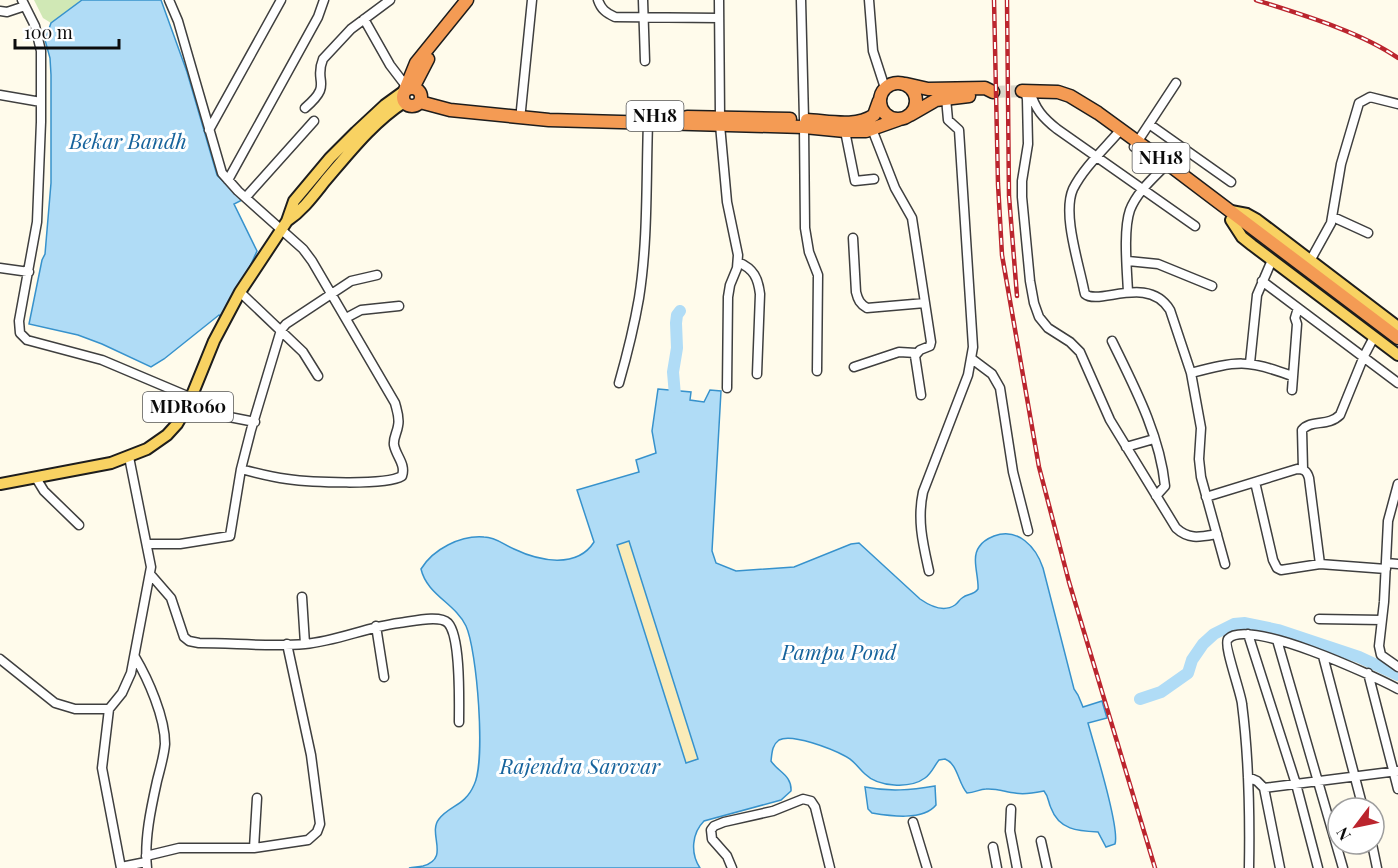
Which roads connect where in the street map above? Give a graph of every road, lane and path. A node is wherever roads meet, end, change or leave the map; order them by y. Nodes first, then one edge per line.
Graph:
1 (169, 0) edge
2 (281, 0) edge
3 (324, 0) edge
4 (390, 0) edge
5 (467, 0) edge
6 (477, 0) edge
7 (532, 0) edge
8 (598, 0) edge
9 (643, 0) edge
10 (719, 0) edge
11 (801, 0) edge
12 (869, 0) edge
13 (24, 3) edge
14 (0, 11) edge
15 (644, 18) junction
16 (719, 18) junction
17 (364, 19) junction
18 (645, 61) dead end
19 (902, 83) junction
20 (1176, 83) dead end
21 (885, 88) junction
22 (1026, 91) junction
23 (1058, 92) junction
24 (410, 94) junction
25 (0, 95) edge
26 (946, 98) junction
27 (879, 101) junction
28 (41, 102) junction
29 (1398, 104) edge
30 (305, 108) dead end
31 (521, 110) junction
32 (904, 118) junction
33 (314, 121) dead end
34 (720, 121) junction
35 (648, 123) junction
36 (804, 123) junction
37 (1149, 124) junction
38 (872, 129) junction
39 (209, 130) junction
40 (845, 131) junction
41 (1117, 134) junction
42 (1136, 144) junction
43 (1097, 158) junction
44 (1161, 169) junction
45 (874, 179) dead end
46 (228, 180) junction
47 (1230, 183) dead end
48 (1143, 189) junction
49 (246, 197) junction
50 (1227, 212) junction
51 (1333, 217) junction
52 (284, 225) junction
53 (1195, 226) dead end
54 (1368, 233) dead end
55 (1256, 235) junction
56 (853, 238) dead end
57 (1272, 260) junction
58 (1128, 261) junction
59 (1310, 261) junction
60 (738, 262) junction
61 (0, 268) edge
62 (29, 272) junction
63 (377, 275) dead end
64 (1262, 281) junction
65 (1212, 286) dead end
66 (240, 292) junction
67 (1128, 292) junction
68 (331, 293) junction
69 (924, 303) junction
70 (399, 306) dead end
71 (1298, 308) junction
72 (346, 318) junction
73 (1398, 326) edge
74 (281, 330) junction
75 (1374, 337) junction
76 (1398, 338) edge
77 (1113, 341) dead end
78 (1398, 346) edge
79 (916, 353) junction
80 (1398, 355) edge
81 (1364, 356) junction
82 (972, 359) junction
83 (1250, 363) junction
84 (854, 367) dead end
85 (817, 371) dead end
86 (1191, 373) junction
87 (757, 375) dead end
88 (318, 376) dead end
89 (1292, 376) junction
90 (619, 383) dead end
91 (1398, 383) edge
92 (727, 388) dead end
93 (1292, 390) dead end
94 (921, 395) dead end
95 (190, 402) junction
96 (255, 422) junction
97 (1154, 439) junction
98 (1126, 447) junction
99 (129, 457) junction
100 (1303, 469) junction
101 (241, 470) junction
102 (36, 478) junction
103 (1255, 482) junction
104 (0, 484) edge
105 (1398, 484) edge
106 (1156, 496) junction
107 (1206, 497) junction
108 (79, 525) dead end
109 (1028, 531) dead end
110 (1216, 534) junction
111 (148, 544) junction
112 (1225, 564) dead end
113 (1320, 564) junction
114 (1398, 564) edge
115 (1386, 566) junction
116 (930, 572) dead end
117 (151, 575) junction
118 (302, 597) dead end
119 (1319, 619) dead end
120 (1382, 620) junction
121 (376, 626) junction
122 (1248, 634) junction
123 (1277, 640) junction
124 (287, 644) junction
125 (305, 644) junction
126 (1323, 656) junction
127 (135, 657) junction
128 (0, 659) edge
129 (1398, 667) edge
130 (1368, 673) junction
131 (384, 677) dead end
132 (1398, 689) edge
133 (108, 709) junction
134 (459, 722) dead end
135 (1396, 771) edge
136 (1248, 777) junction
137 (1356, 777) junction
138 (1318, 782) junction
139 (1296, 784) junction
140 (1264, 788) junction
141 (1398, 789) edge
142 (1360, 796) edge
143 (256, 798) dead end
144 (1011, 809) dead end
145 (913, 822) dead end
146 (1041, 842) dead end
147 (993, 847) dead end
148 (254, 848) junction
149 (146, 862) edge
150 (121, 867) edge
151 (732, 868) edge
152 (830, 868) edge
153 (927, 868) edge
154 (997, 868) edge
155 (1017, 868) edge
156 (1047, 868) edge
157 (1250, 868) edge
158 (1280, 868) edge
159 (1318, 868) edge
160 (1343, 868) edge

1 - 39 street
2 - 39 street
3 - 46 street
4 - 17 street
5 - 24 highway
6 - 24 highway
7 - 31 street
8 - 15 street
9 - 15 street
10 - 16 street
11 - 36 street
12 - 21 street
13 - 14 street
13 - 28 street
15 - 16 street
15 - 18 street
16 - 34 street
17 - 24 street
17 - 30 street
19 - 21 highway, NH18
19 - 26 highway, NH18
19 - 32 highway
20 - 37 street
21 - 27 highway, NH18
22 - 23 highway, NH18
22 - 43 street
22 - 98 street
23 - 41 highway, NH18
23 - 42 highway, NH18
24 - 31 highway, NH18
24 - 35 highway, NH18
24 - 52 main road, MDR060
25 - 28 street
26 - 32 highway, NH18
26 - 82 street
27 - 32 highway
27 - 36 highway, NH18
28 - 62 street
29 - 51 street
31 - 34 highway, NH18
32 - 38 highway, NH18
33 - 49 street
34 - 35 highway, NH18
34 - 36 highway, NH18
34 - 60 street
35 - 90 street
36 - 40 highway, NH18
36 - 85 street
37 - 42 street
37 - 47 street
38 - 40 highway, NH18
38 - 69 street
39 - 46 street
40 - 45 street
41 - 42 highway, NH18
41 - 43 street
42 - 44 highway, NH18
42 - 50 highway, NH18
43 - 48 street
43 - 67 street
44 - 48 street
44 - 50 highway, NH18
46 - 49 street
48 - 53 street
48 - 58 street
49 - 52 street
50 - 55 highway, NH18
50 - 57 main road
50 - 59 main road
51 - 54 street
51 - 59 street
52 - 66 main road, MDR060
52 - 68 street
55 - 76 highway, NH18
55 - 78 highway, NH18
56 - 69 street
57 - 64 street
57 - 75 main road
58 - 65 street
58 - 67 street
59 - 73 main road
60 - 87 street
60 - 92 street
61 - 62 street
62 - 95 street
63 - 68 street
64 - 71 street
64 - 83 street
66 - 74 street
66 - 95 main road, MDR060
67 - 86 street
68 - 72 street
68 - 74 street
69 - 79 street
70 - 72 street
71 - 81 street
71 - 89 street
72 - 101 street
74 - 88 street
74 - 96 street
75 - 80 main road
75 - 81 street
77 - 97 street
79 - 84 street
79 - 94 street
81 - 91 street
81 - 100 street
82 - 109 street
82 - 116 street
83 - 86 street
83 - 89 street
86 - 107 street
89 - 93 street
95 - 96 street
95 - 99 main road, MDR060
96 - 101 street
97 - 98 street
97 - 106 street
98 - 106 street
99 - 102 main road, MDR060
99 - 111 street
100 - 103 street
100 - 113 street
101 - 111 street
102 - 104 main road, MDR060
102 - 108 street
103 - 107 street
103 - 113 street
105 - 115 street
106 - 110 street
107 - 110 street
110 - 112 street
111 - 117 street
113 - 115 street
114 - 115 street
115 - 120 street
117 - 124 street
117 - 127 street
118 - 125 street
119 - 120 street
120 - 129 street
121 - 125 street
121 - 131 street
121 - 134 street
122 - 123 street
122 - 136 street
122 - 139 street
123 - 126 street
123 - 138 street
124 - 125 street
124 - 148 street
126 - 130 street
126 - 137 street
127 - 133 street
127 - 149 street
128 - 133 street
130 - 132 street
130 - 135 street
133 - 150 street
135 - 137 street
135 - 141 street
136 - 140 street
136 - 157 street
137 - 138 street
137 - 142 street
138 - 139 street
138 - 160 street
139 - 140 street
139 - 159 street
140 - 158 street
143 - 148 street
144 - 155 street
145 - 153 street
146 - 156 street
147 - 154 street
148 - 149 street
149 - 150 street
151 - 152 street

